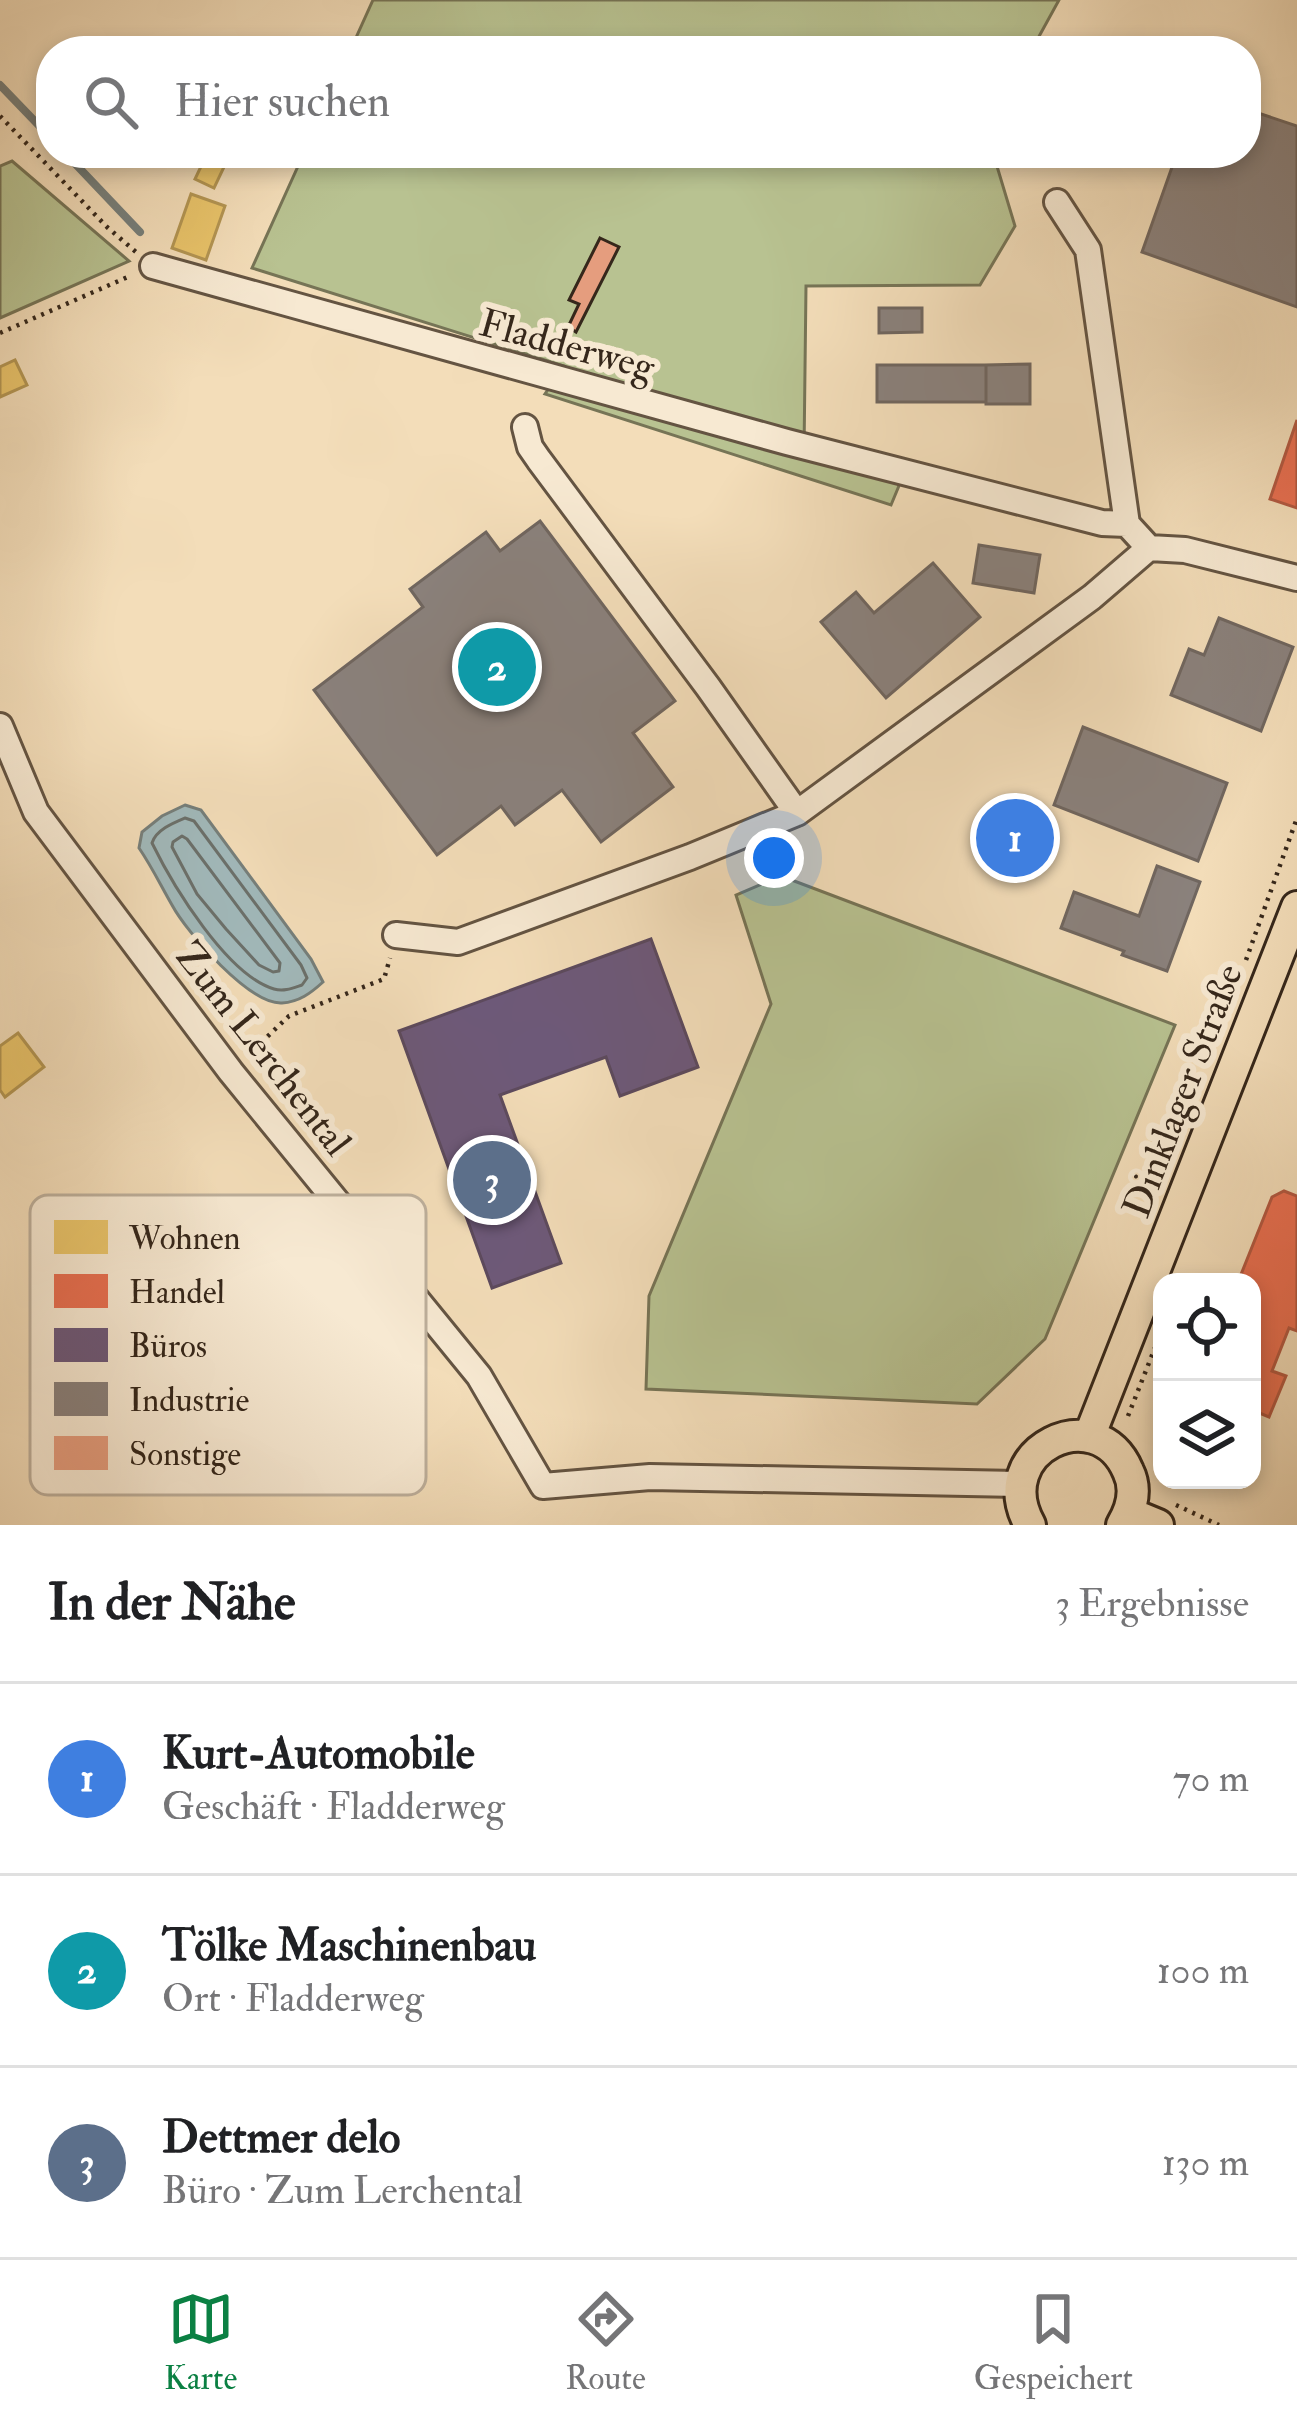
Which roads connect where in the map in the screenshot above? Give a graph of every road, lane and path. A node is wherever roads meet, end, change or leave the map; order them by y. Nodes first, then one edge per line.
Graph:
1 (0, 116) edge
2 (36, 153) edge
3 (50, 168) edge
4 (1057, 202) dead end
5 (153, 266) junction
6 (0, 333) edge
7 (525, 427) dead end
8 (1127, 524) junction
9 (1149, 548) junction
10 (1297, 578) edge
11 (0, 726) edge
12 (797, 813) junction
13 (1297, 818) edge
14 (1297, 907) edge
15 (397, 935) joint
16 (1246, 960) dead end
17 (231, 1072) junction
18 (331, 1195) edge
19 (426, 1311) edge
20 (1153, 1353) edge
21 (1128, 1416) dead end
22 (1089, 1437) junction
23 (1020, 1484) junction
24 (1145, 1516) edge
25 (1030, 1525) edge
26 (1219, 1525) edge

1 - 2 path
3 - 5 path
4 - 8 street
5 - 6 path
5 - 8 street, Fladderweg
7 - 12 street
8 - 9 street
9 - 10 street
9 - 12 street
11 - 17 street, Zum Lerchental
12 - 15 street
13 - 16 path
14 - 22 main road, Dinklager Straße
15 - 17 path
17 - 18 street, Zum Lerchental
19 - 23 street, Zum Lerchental
20 - 21 path
22 - 23 main road
22 - 24 main road
23 - 25 main road
24 - 26 path

